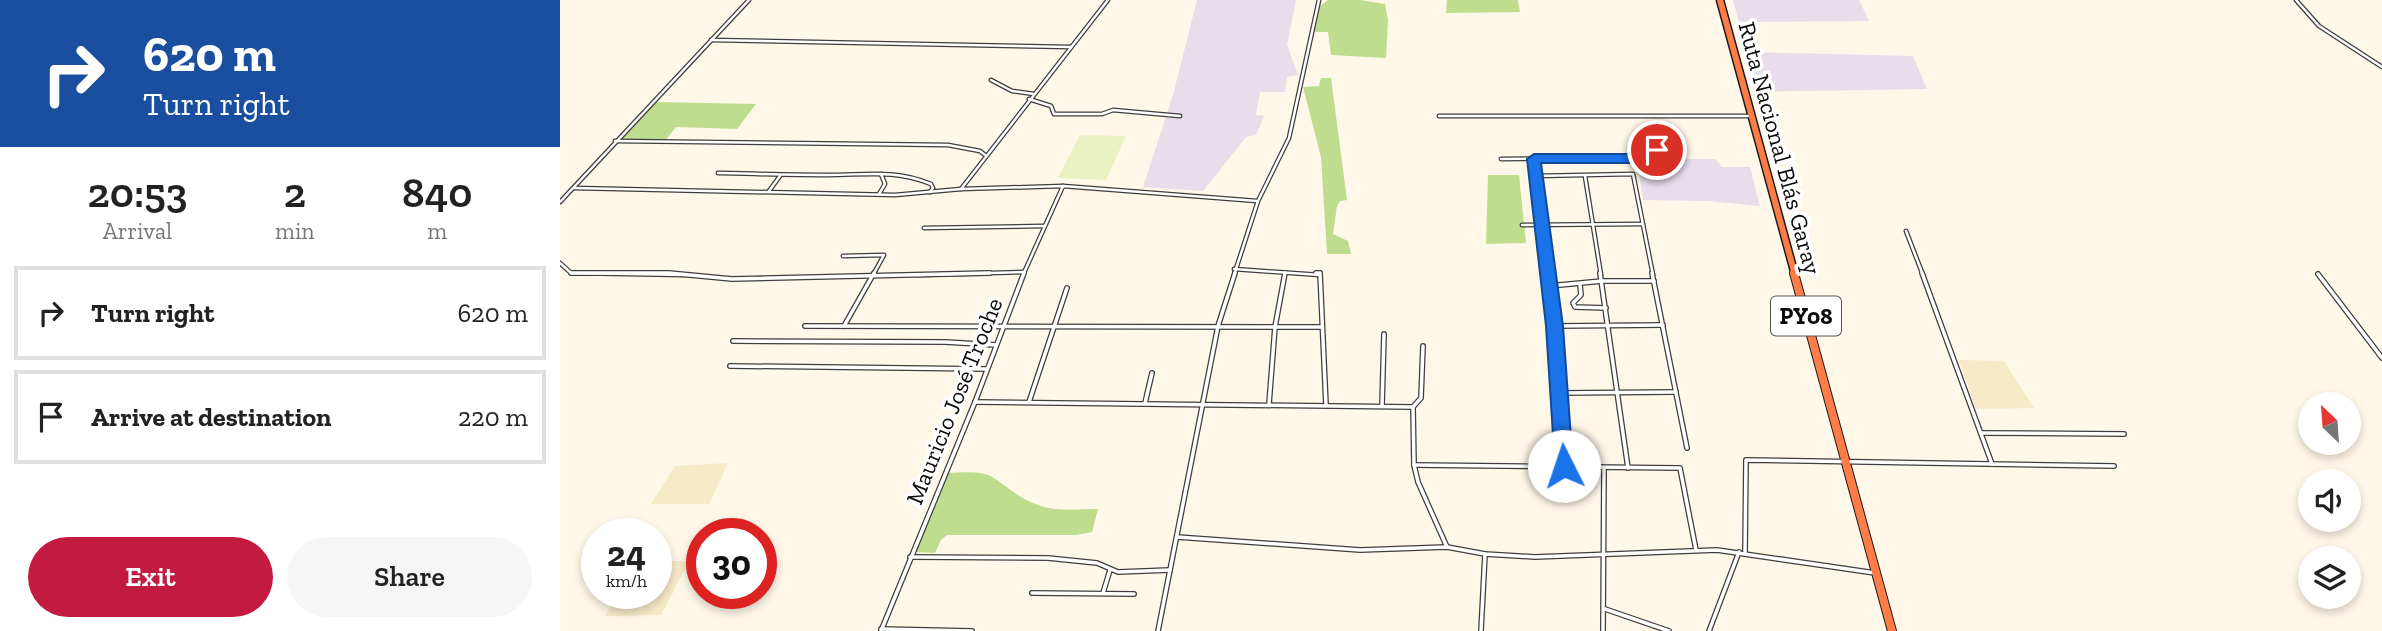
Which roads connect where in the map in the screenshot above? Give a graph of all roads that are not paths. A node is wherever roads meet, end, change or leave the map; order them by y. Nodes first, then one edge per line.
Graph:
1 (749, 0) edge
2 (1108, 0) edge
3 (1319, 0) edge
4 (1720, 0) edge
5 (2296, 0) edge
6 (711, 40) junction
7 (1071, 47) junction
8 (2382, 67) edge
9 (990, 80) dead end
10 (1034, 94) junction
11 (1029, 99) junction
12 (1180, 116) dead end
13 (1439, 116) dead end
14 (1751, 116) junction
15 (1669, 140) dead end
16 (615, 141) junction
17 (986, 156) junction
18 (1501, 159) dead end
19 (1534, 159) junction
20 (718, 173) dead end
21 (881, 174) junction
22 (781, 175) junction
23 (1585, 175) junction
24 (1536, 176) junction
25 (1063, 186) junction
26 (574, 188) junction
27 (961, 190) junction
28 (769, 191) junction
29 (930, 192) junction
30 (879, 194) junction
31 (1258, 201) junction
32 (560, 202) edge
33 (1643, 224) junction
34 (1522, 225) dead end
35 (1541, 225) junction
36 (1593, 225) junction
37 (1044, 226) junction
38 (924, 228) dead end
39 (1906, 231) dead end
40 (843, 256) dead end
41 (560, 262) edge
42 (1234, 270) junction
43 (1024, 272) junction
44 (1285, 274) junction
45 (2318, 274) dead end
46 (873, 276) junction
47 (1602, 281) junction
48 (1654, 281) junction
49 (1579, 284) junction
50 (1549, 286) junction
51 (1068, 288) dead end
52 (1606, 308) junction
53 (805, 326) dead end
54 (844, 326) junction
55 (1555, 326) junction
56 (1608, 326) junction
57 (1663, 326) junction
58 (1003, 327) junction
59 (1054, 327) junction
60 (1275, 327) junction
61 (1322, 327) junction
62 (1218, 328) junction
63 (1384, 334) dead end
64 (733, 341) dead end
65 (996, 345) junction
66 (1423, 346) dead end
67 (2382, 358) edge
68 (730, 366) dead end
69 (988, 369) junction
70 (1152, 373) dead end
71 (1618, 392) junction
72 (1676, 392) junction
73 (1559, 393) junction
74 (975, 402) junction
75 (1029, 402) junction
76 (1145, 403) junction
77 (1203, 403) junction
78 (1269, 404) junction
79 (1325, 405) junction
80 (1382, 406) junction
81 (1413, 407) junction
82 (1981, 433) junction
83 (2124, 434) dead end
84 (1687, 448) dead end
85 (1846, 462) junction
86 (1992, 464) junction
87 (1414, 465) junction
88 (1564, 466) junction
89 (2114, 466) dead end
90 (1604, 468) junction
91 (1628, 468) junction
92 (1177, 537) junction
93 (1447, 547) junction
94 (1696, 550) junction
95 (1742, 553) junction
96 (1485, 554) junction
97 (1605, 556) junction
98 (910, 557) junction
99 (1110, 570) junction
100 (1170, 570) junction
101 (1875, 573) junction
102 (1032, 593) dead end
103 (1103, 593) junction
104 (1134, 594) dead end
105 (1604, 609) junction
106 (881, 630) edge
107 (972, 631) edge
108 (1158, 631) edge
109 (1481, 631) edge
110 (1603, 631) edge
111 (1669, 631) edge
112 (1709, 631) edge
113 (1892, 631) edge

1 - 6 street
2 - 7 street
3 - 31 street
4 - 14 highway, Ruta Nacional Blás Garay / PY08
5 - 8 street
6 - 7 street
6 - 16 street
7 - 10 street
9 - 10 street
10 - 11 street
11 - 12 street
11 - 17 street
13 - 14 street
14 - 85 highway, Ruta Nacional Blás Garay / PY08
15 - 19 street
16 - 17 street
16 - 26 street
17 - 27 street
18 - 19 street
19 - 24 street
20 - 22 street
21 - 22 street
21 - 29 street
21 - 30 street
22 - 28 street
23 - 24 street
23 - 33 street
23 - 36 street
24 - 35 street
25 - 27 street
25 - 31 street
25 - 37 street, Mauricio José Troche
26 - 28 street
26 - 32 street
27 - 29 street
28 - 30 street
29 - 30 street
31 - 42 street
33 - 36 street
33 - 48 street
34 - 35 street
35 - 36 street
35 - 50 street
36 - 47 street
37 - 38 street
37 - 43 street, Mauricio José Troche
39 - 82 street
40 - 46 street
41 - 46 street
42 - 44 street
42 - 62 street
43 - 46 street
43 - 58 street, Mauricio José Troche
44 - 60 street
44 - 61 street
45 - 67 street
46 - 54 street
47 - 48 street
47 - 49 street
47 - 52 street
48 - 57 street
49 - 50 street
49 - 52 street
50 - 55 street
51 - 59 street
52 - 56 street
53 - 54 street
54 - 58 street
55 - 56 street
55 - 73 street
56 - 57 street
56 - 71 street
57 - 72 street
58 - 59 street
58 - 65 street, Mauricio José Troche
59 - 62 street
59 - 75 street
60 - 61 street
60 - 62 street
60 - 78 street
61 - 79 street
62 - 77 street
63 - 80 street
64 - 65 street
65 - 69 street, Mauricio José Troche
66 - 81 street
68 - 69 street
69 - 74 street, Mauricio José Troche
70 - 76 street
71 - 72 street
71 - 73 street
71 - 91 street
72 - 84 street
73 - 88 street
74 - 75 street
74 - 98 street, Mauricio José Troche
75 - 76 street
76 - 77 street
77 - 78 street
77 - 92 street
78 - 79 street
79 - 80 street
80 - 81 street
81 - 87 street
82 - 83 street
82 - 86 street
85 - 86 street
85 - 95 street
85 - 101 highway, Ruta Nacional Blás Garay / PY08
86 - 89 street
87 - 88 street
87 - 93 street
88 - 90 street
90 - 91 street
90 - 97 street
91 - 94 street
92 - 93 street
92 - 100 street
93 - 96 street
94 - 95 street
94 - 97 street
95 - 101 street
95 - 112 street
96 - 97 street
96 - 109 street
97 - 105 street
98 - 99 street
98 - 106 street, Mauricio José Troche
99 - 100 street
99 - 103 street
100 - 108 street
101 - 113 highway, Ruta Nacional Blás Garay / PY08
102 - 103 street
103 - 104 street
105 - 110 street
105 - 111 street
106 - 107 street

